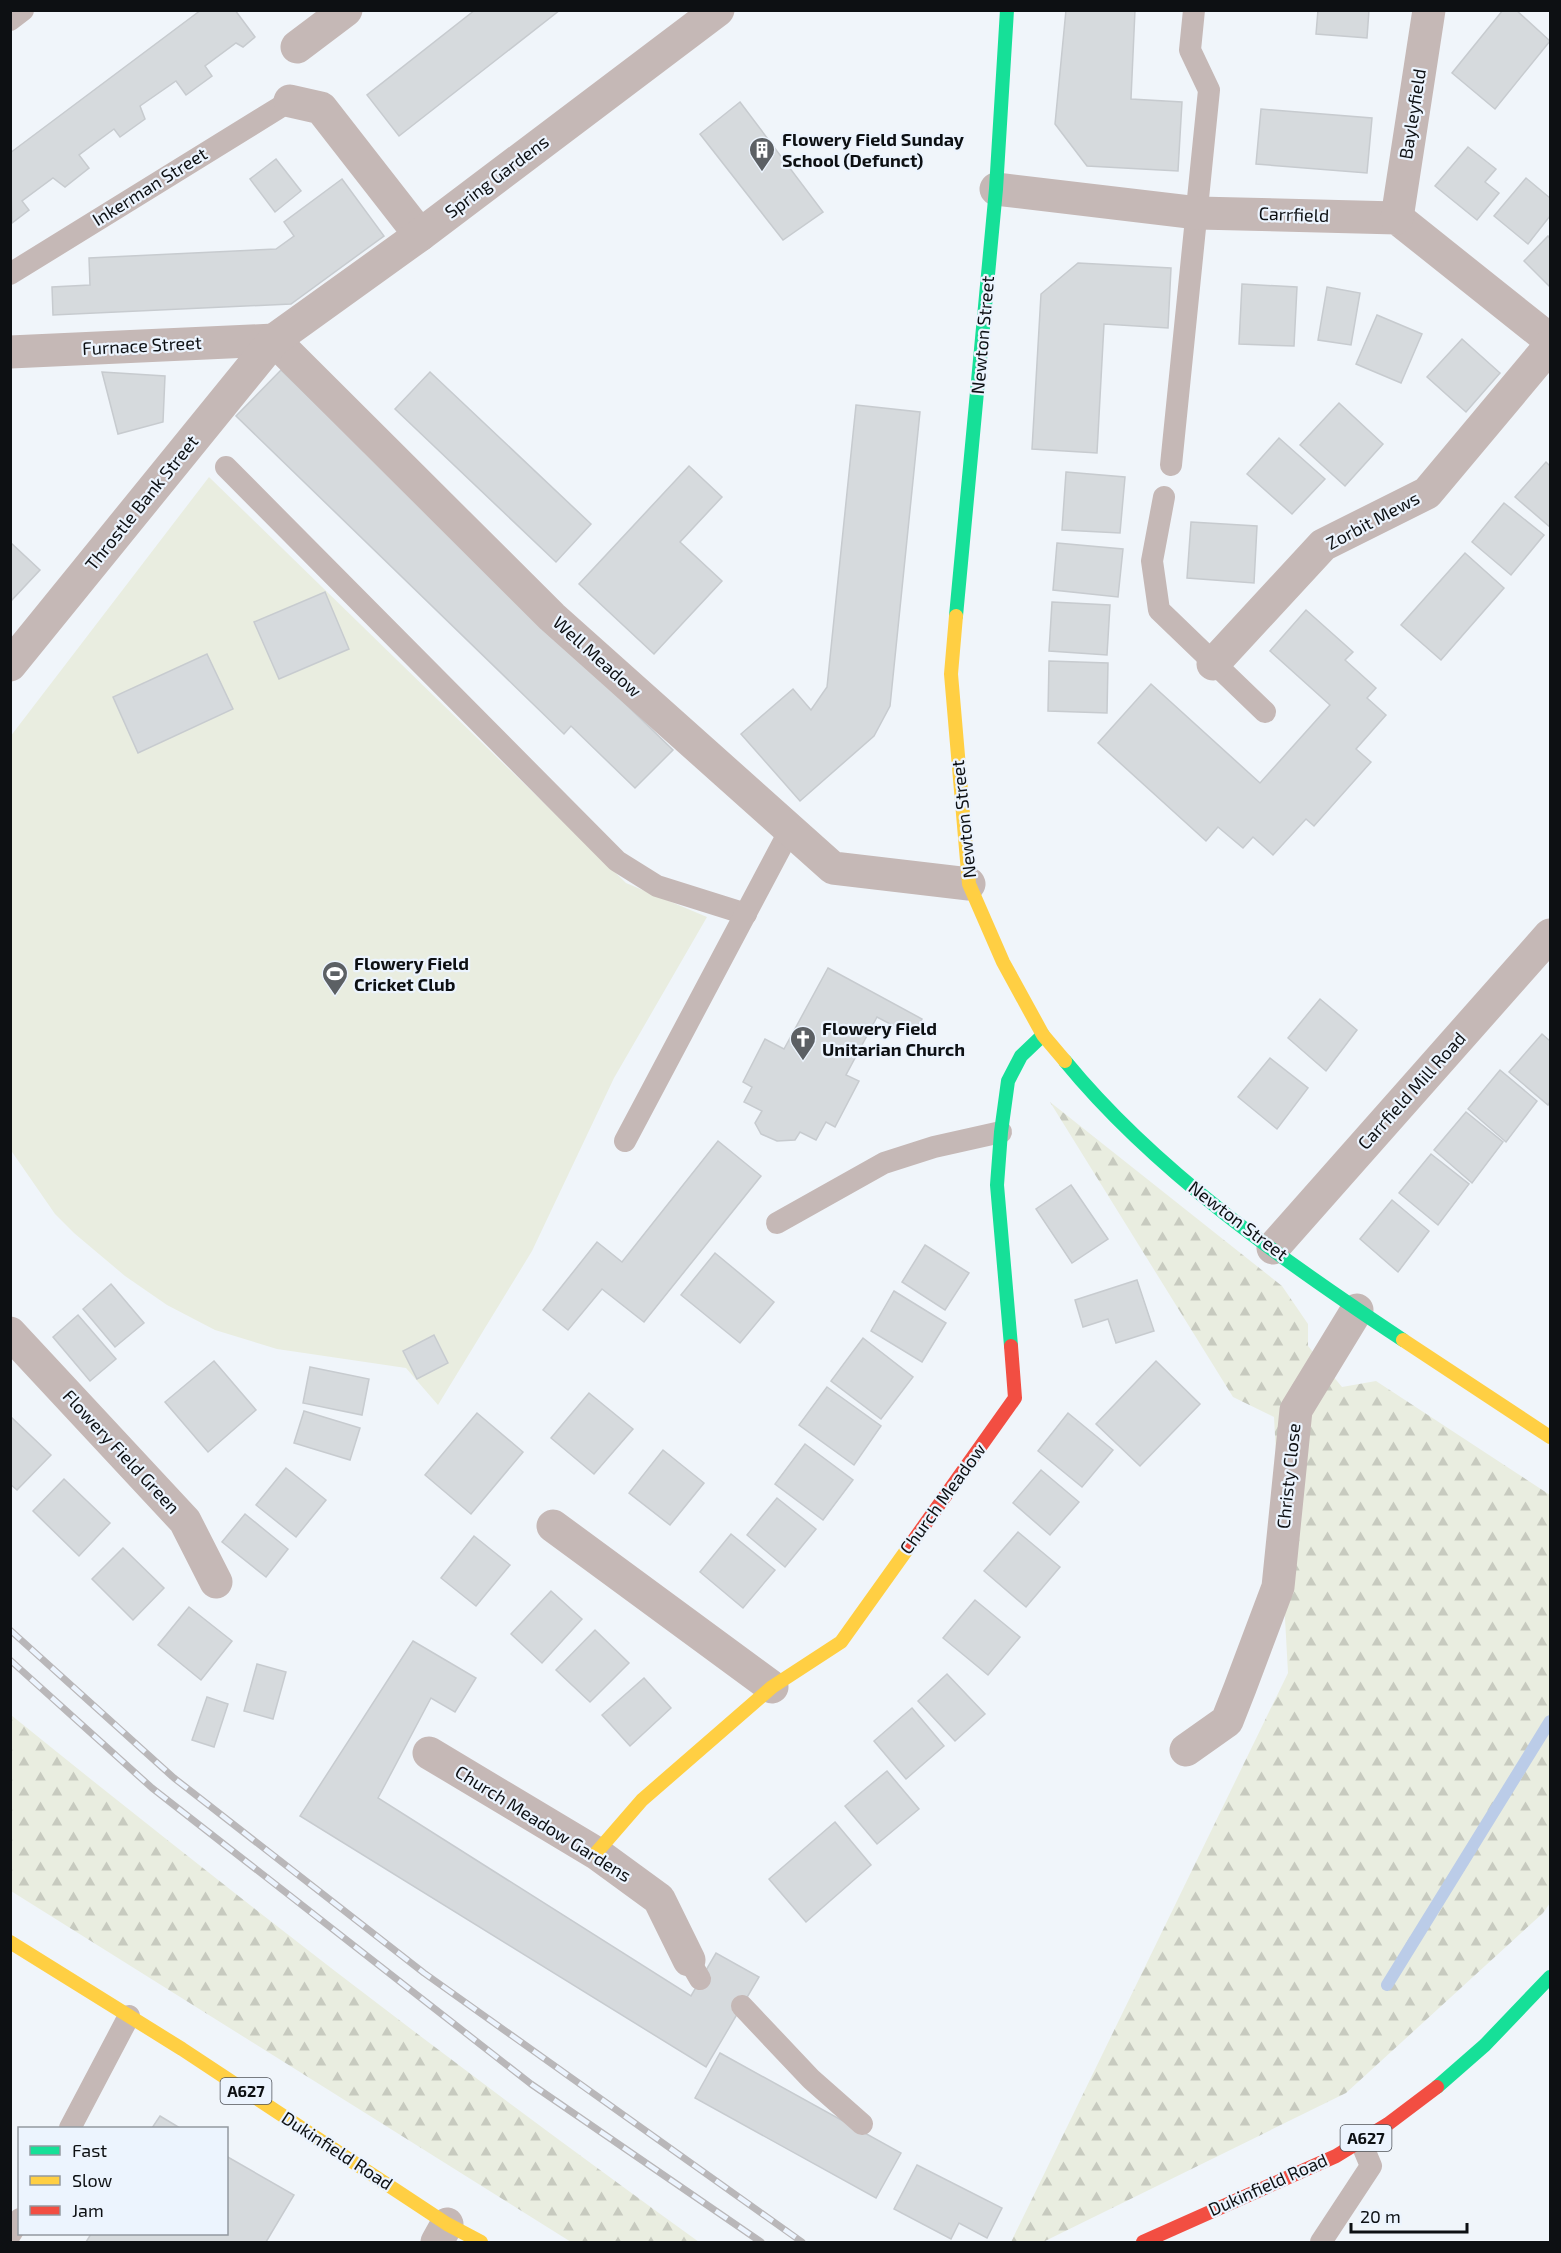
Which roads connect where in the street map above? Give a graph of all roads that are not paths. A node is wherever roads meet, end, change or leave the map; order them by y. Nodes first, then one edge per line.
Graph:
1 (23, 10) edge
2 (346, 10) edge
3 (1006, 10) edge
4 (1194, 10) edge
5 (1429, 10) edge
6 (702, 15) edge
7 (10, 20) edge
8 (297, 47) dead end
9 (290, 101) joint
10 (996, 189) junction
11 (1198, 213) junction
12 (1397, 218) junction
13 (420, 235) junction
14 (10, 274) edge
15 (274, 340) junction
16 (1551, 340) edge
17 (1551, 346) edge
18 (10, 352) edge
19 (1171, 465) dead end
20 (226, 467) dead end
21 (1164, 497) dead end
22 (1213, 664) junction
23 (10, 666) edge
24 (1265, 712) dead end
25 (790, 830) junction
26 (969, 884) junction
27 (746, 914) junction
28 (1551, 934) edge
29 (1042, 1035) junction
30 (1001, 1132) junction
31 (625, 1141) dead end
32 (777, 1223) dead end
33 (1273, 1248) junction
34 (1357, 1310) junction
35 (10, 1333) edge
36 (1551, 1437) edge
37 (553, 1526) dead end
38 (216, 1582) dead end
39 (772, 1687) junction
40 (1186, 1749) dead end
41 (429, 1753) dead end
42 (596, 1853) junction
43 (10, 1942) edge
44 (695, 1970) dead end
45 (1551, 1977) edge
46 (742, 2006) dead end
47 (129, 2016) junction
48 (862, 2124) dead end
49 (71, 2127) edge
50 (1361, 2142) junction
51 (18, 2222) edge
52 (442, 2233) edge
53 (1188, 2233) edge
54 (10, 2235) edge
55 (481, 2242) edge
56 (1143, 2242) edge
57 (1321, 2242) edge

1 - 7 lane
2 - 8 street
3 - 10 main road, Newton Street
4 - 11 lane
5 - 12 street, Bayleyfield
6 - 13 street, Spring Gardens
9 - 13 street
9 - 14 lane, Inkerman Street
10 - 11 street, Carrfield
10 - 26 main road, Newton Street
11 - 12 street, Carrfield
11 - 19 lane
12 - 16 street
13 - 15 street, Spring Gardens
15 - 18 street, Furnace Street
15 - 23 street, Throstle Bank Street
15 - 25 street, Well Meadow
17 - 22 street, Zorbit Mews
20 - 27 lane
21 - 22 lane
22 - 24 lane
25 - 26 street, Well Meadow
25 - 27 lane
26 - 29 main road, Newton Street
27 - 31 lane
28 - 33 street, Carrfield Mill Road
29 - 30 main road, Church Meadow
29 - 33 main road, Newton Street
30 - 32 lane
30 - 39 main road, Church Meadow
33 - 34 main road, Newton Street
34 - 36 main road, Newton Street
34 - 40 street, Christy Close
35 - 38 street, Flowery Field Green
37 - 39 street
39 - 42 main road, Church Meadow
41 - 42 street, Church Meadow Gardens
42 - 44 street, Church Meadow Gardens
43 - 47 main road, Dukinfield Road / A627
45 - 50 main road, Dukinfield Road / A627
46 - 48 lane
47 - 49 lane
47 - 52 main road, Dukinfield Road / A627
50 - 53 main road, Dukinfield Road / A627
50 - 57 lane
51 - 54 lane
52 - 55 main road, Dukinfield Road / A627
53 - 56 main road, Dukinfield Road / A627

